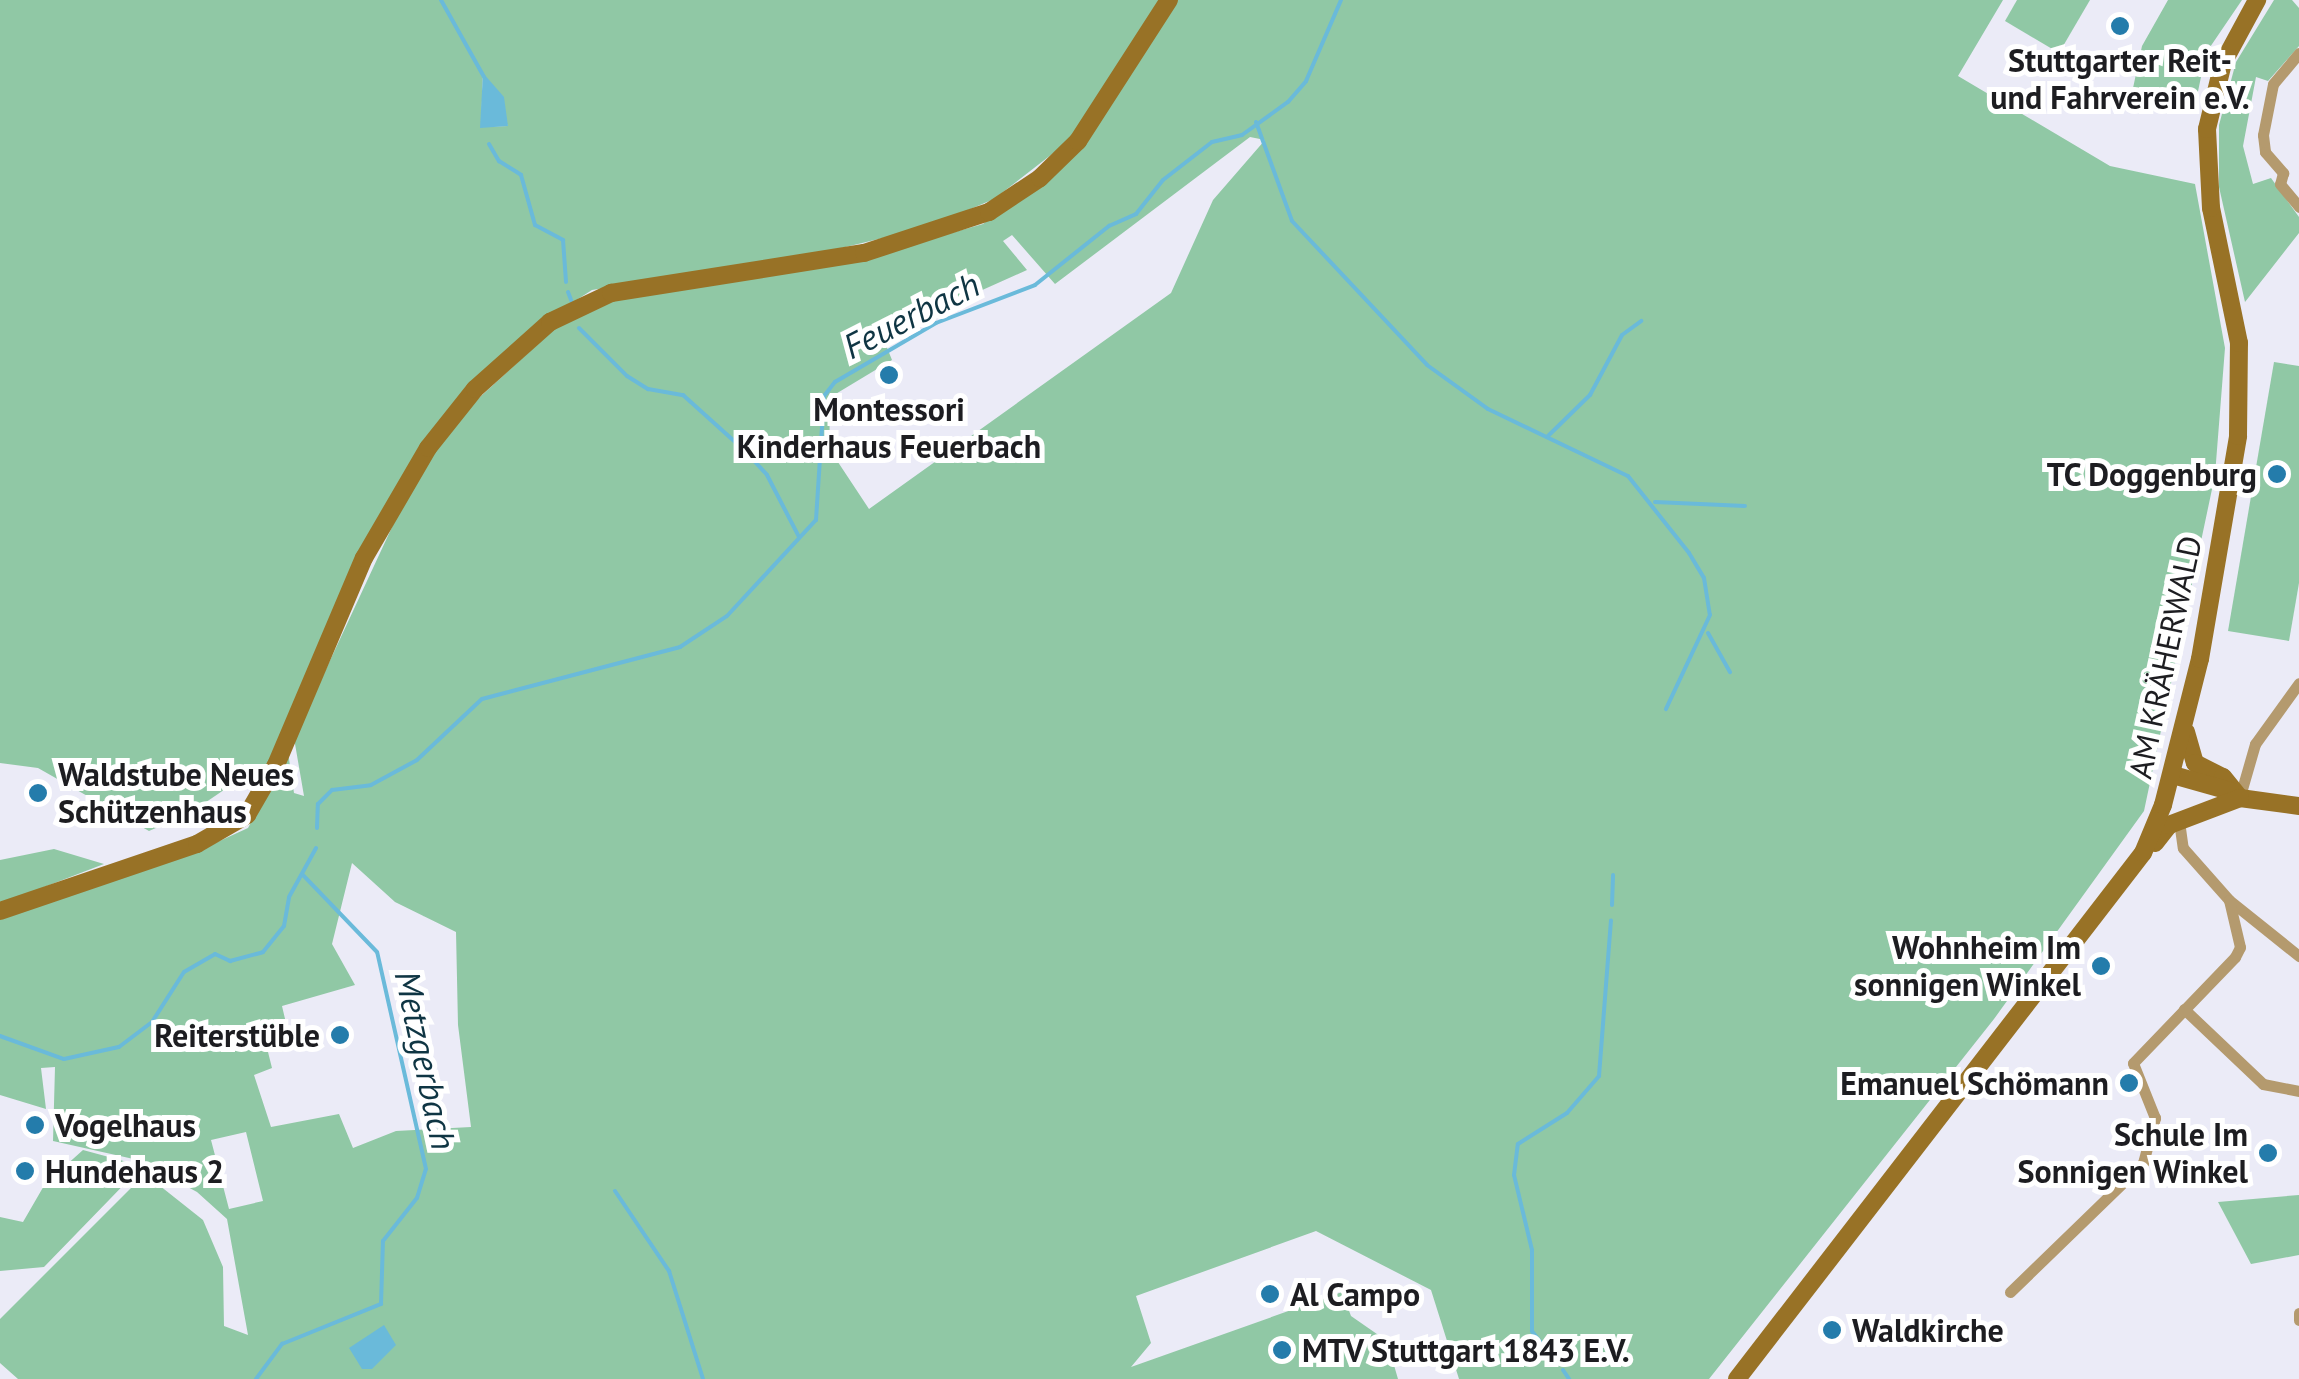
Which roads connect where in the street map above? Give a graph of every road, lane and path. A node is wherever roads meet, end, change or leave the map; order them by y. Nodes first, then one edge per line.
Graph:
1 (1170, 0) edge
2 (2256, 0) edge
3 (2299, 52) edge
4 (2299, 207) edge
5 (2299, 683) edge
6 (2185, 726) junction
7 (2173, 776) junction
8 (2235, 794) junction
9 (2163, 805) junction
10 (2299, 806) edge
11 (2178, 821) junction
12 (2144, 850) junction
13 (2229, 900) junction
14 (0, 911) edge
15 (2299, 956) edge
16 (2184, 1008) junction
17 (2299, 1091) edge
18 (2010, 1292) dead end
19 (1737, 1379) edge

1 - 14 main road
2 - 6 main road, AM KRÄHERWALD
3 - 4 street
5 - 8 street
6 - 7 main road, AM KRÄHERWALD
6 - 8 main road
7 - 8 main road
7 - 9 main road, AM KRÄHERWALD
8 - 10 main road
8 - 11 main road
9 - 11 main road
9 - 12 main road, AM KRÄHERWALD
11 - 12 main road
11 - 13 street
12 - 19 main road, AM KRÄHERWALD
13 - 15 street
13 - 16 street
16 - 17 street
16 - 18 street

